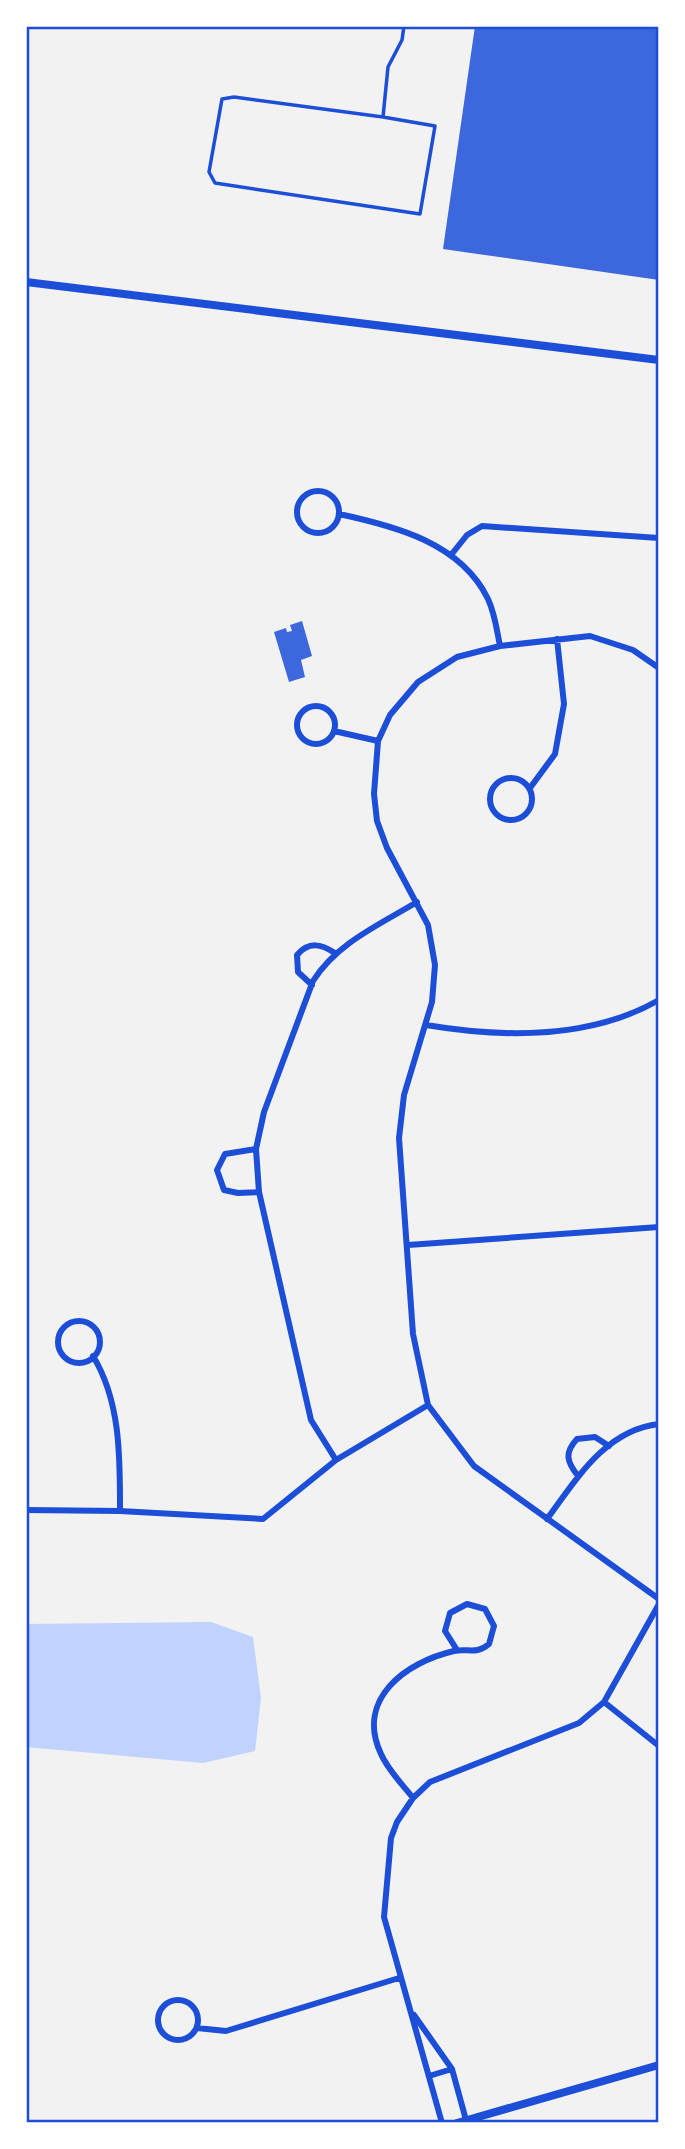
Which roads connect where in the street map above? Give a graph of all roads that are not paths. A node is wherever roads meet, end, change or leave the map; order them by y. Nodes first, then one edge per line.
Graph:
1 (404, 26) edge
2 (383, 117) junction
3 (26, 282) edge
4 (659, 360) edge
5 (339, 514) junction
6 (659, 538) edge
7 (451, 555) junction
8 (557, 639) junction
9 (500, 646) junction
10 (659, 668) edge
11 (334, 731) junction
12 (378, 741) junction
13 (530, 788) junction
14 (417, 902) junction
15 (335, 953) junction
16 (312, 985) junction
17 (659, 1000) edge
18 (426, 1025) junction
19 (256, 1149) junction
20 (259, 1192) junction
21 (659, 1227) edge
22 (408, 1245) junction
23 (93, 1356) junction
24 (428, 1405) junction
25 (659, 1424) edge
26 (608, 1446) junction
27 (336, 1460) junction
28 (578, 1476) junction
29 (26, 1510) edge
30 (120, 1511) junction
31 (547, 1519) junction
32 (659, 1601) edge
33 (457, 1650) junction
34 (604, 1702) junction
35 (659, 1746) edge
36 (413, 1798) junction
37 (399, 1978) junction
38 (411, 2011) junction
39 (197, 2028) junction
40 (659, 2065) edge
41 (452, 2068) junction
42 (429, 2076) junction
43 (466, 2120) junction
44 (442, 2123) edge
45 (457, 2123) edge

1 - 2 lane
2 - 2 lane
3 - 4 street
5 - 5 street
5 - 7 street
6 - 7 street
7 - 9 street
8 - 9 street
8 - 10 street
8 - 13 street
9 - 12 street
11 - 11 street
11 - 12 street
12 - 14 street
13 - 13 street
14 - 15 street
14 - 18 street
15 - 16 street
15 - 16 street
16 - 19 street
17 - 18 street
18 - 22 street
19 - 20 street
19 - 20 street
20 - 27 street
21 - 22 street
22 - 24 street
23 - 23 street
23 - 30 street
24 - 27 street
24 - 31 street
25 - 26 street
26 - 28 street
26 - 28 street
27 - 30 street
28 - 31 street
29 - 30 street
31 - 32 street
32 - 34 street
33 - 33 street
33 - 36 street
34 - 35 street
34 - 36 street
36 - 37 street
37 - 38 street
37 - 39 street
38 - 41 street
38 - 42 street
39 - 39 street
40 - 43 street
41 - 42 street
41 - 43 street
42 - 44 street
43 - 45 street

